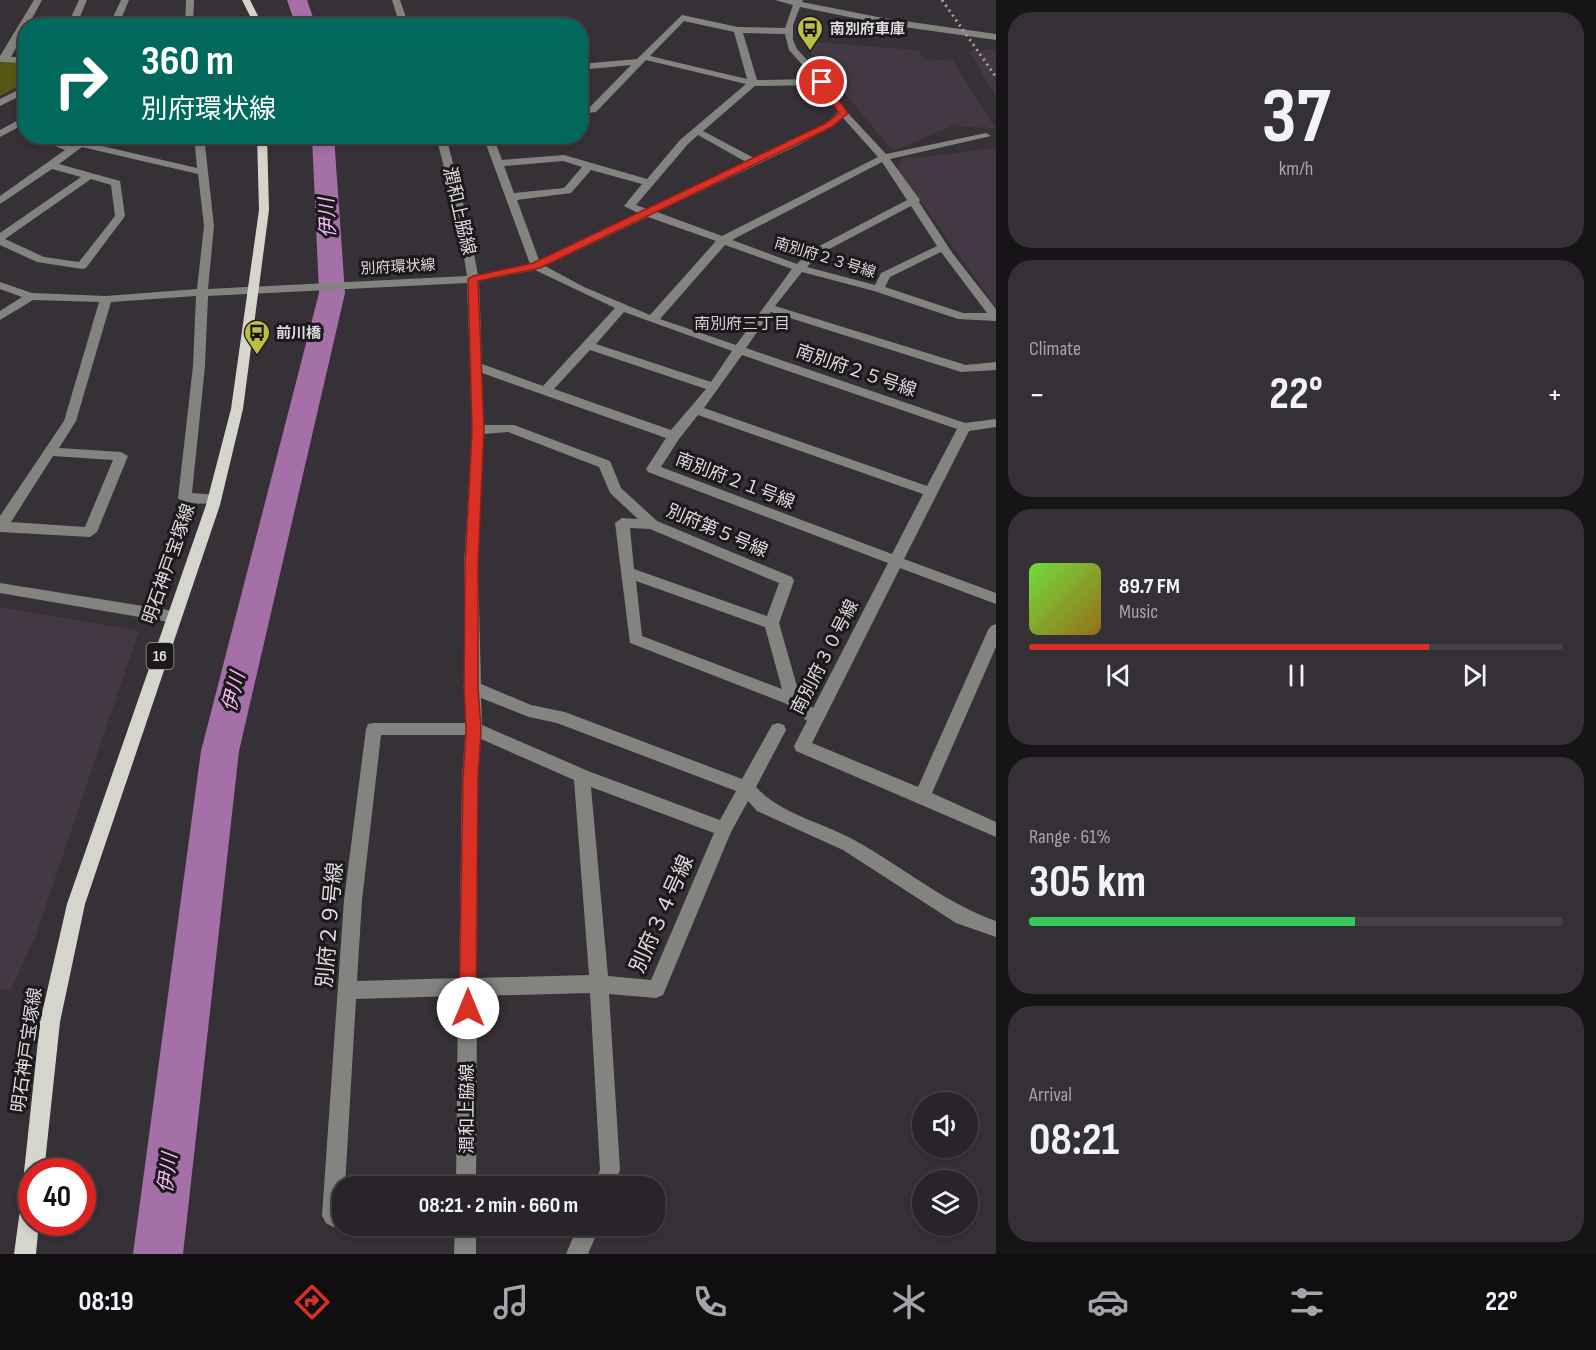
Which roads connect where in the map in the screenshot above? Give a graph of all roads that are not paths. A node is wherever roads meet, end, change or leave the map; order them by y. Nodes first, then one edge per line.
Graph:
1 (38, 0) edge
2 (83, 0) edge
3 (125, 0) edge
4 (190, 0) edge
5 (246, 0) edge
6 (396, 0) edge
7 (779, 0) edge
8 (798, 2) edge
9 (27, 18) edge
10 (75, 18) edge
11 (117, 18) edge
12 (189, 18) edge
13 (254, 18) edge
14 (402, 18) edge
15 (738, 30) junction
16 (788, 30) junction
17 (18, 33) edge
18 (996, 39) edge
19 (2, 59) edge
20 (18, 60) edge
21 (641, 60) junction
22 (588, 66) edge
23 (822, 82) junction
24 (753, 83) junction
25 (18, 93) edge
26 (0, 103) edge
27 (588, 110) edge
28 (843, 113) junction
29 (18, 124) edge
30 (10, 128) junction
31 (18, 130) edge
32 (697, 131) junction
33 (0, 134) edge
34 (986, 136) dead end
35 (66, 144) edge
36 (81, 144) edge
37 (199, 144) edge
38 (262, 144) edge
39 (443, 144) edge
40 (491, 144) edge
41 (77, 147) junction
42 (885, 157) junction
43 (753, 162) junction
44 (498, 164) junction
45 (51, 165) junction
46 (589, 166) junction
47 (201, 172) junction
48 (89, 176) junction
49 (649, 183) junction
50 (511, 197) junction
51 (915, 200) junction
52 (0, 201) edge
53 (651, 212) junction
54 (0, 239) edge
55 (723, 240) junction
56 (943, 247) junction
57 (82, 266) junction
58 (536, 266) junction
59 (799, 267) junction
60 (473, 279) junction
61 (71, 280) dead end
62 (0, 285) edge
63 (261, 289) junction
64 (878, 290) junction
65 (202, 292) junction
66 (31, 296) junction
67 (106, 299) junction
68 (768, 307) junction
69 (622, 308) junction
70 (0, 316) edge
71 (995, 317) edge
72 (652, 320) junction
73 (588, 345) junction
74 (739, 350) junction
75 (475, 366) junction
76 (996, 366) edge
77 (714, 387) junction
78 (546, 390) junction
79 (697, 410) junction
80 (996, 423) edge
81 (964, 427) junction
82 (478, 430) junction
83 (674, 436) junction
84 (52, 452) junction
85 (931, 492) junction
86 (215, 498) junction
87 (652, 524) junction
88 (0, 526) edge
89 (896, 561) junction
90 (627, 573) junction
91 (0, 588) edge
92 (996, 599) edge
93 (174, 617) junction
94 (772, 623) junction
95 (996, 630) edge
96 (471, 687) junction
97 (793, 700) junction
98 (816, 719) junction
99 (474, 729) junction
100 (778, 730) dead end
101 (582, 776) junction
102 (746, 788) junction
103 (922, 796) junction
104 (724, 829) junction
105 (996, 830) edge
106 (996, 929) edge
107 (599, 984) junction
108 (468, 986) junction
109 (347, 990) junction
110 (35, 1158) edge
111 (335, 1176) edge
112 (466, 1176) edge
113 (608, 1176) edge
114 (27, 1236) edge
115 (466, 1236) edge
116 (585, 1236) edge
117 (25, 1254) edge
118 (465, 1254) edge
119 (577, 1254) edge

1 - 9 street
2 - 10 street
3 - 11 street
4 - 12 street
5 - 13 main road
6 - 14 street
7 - 8 street
8 - 16 street
8 - 18 street
15 - 16 street
15 - 21 street
15 - 24 street
16 - 23 street
17 - 19 street
19 - 20 street
21 - 22 street
21 - 24 street
21 - 27 street
23 - 24 street
23 - 28 street
24 - 32 street
25 - 26 street
28 - 42 street
28 - 43 street, 別府環状線
29 - 30 street
30 - 31 street
30 - 33 street
32 - 43 street
32 - 49 street
34 - 42 street
35 - 41 street
36 - 41 street
37 - 47 street
38 - 63 main road, 明石神戸宝塚線 / 16
39 - 60 street, 潤和上脇線
40 - 44 street
41 - 45 street
41 - 47 street
42 - 51 street
42 - 55 street
43 - 53 street, 別府環状線
44 - 46 street
44 - 50 street
45 - 48 street
45 - 52 street
46 - 49 street
46 - 50 street
47 - 65 street
48 - 54 street
48 - 57 street
49 - 53 street, 南別府２３号線
50 - 58 street
51 - 56 street
51 - 59 street, 南別府２１号線
53 - 55 street, 南別府２３号線
53 - 58 street, 別府環状線
54 - 57 street
55 - 59 street, 南別府２３号線
55 - 72 street
56 - 64 street
56 - 71 street
57 - 61 street
58 - 60 street, 別府環状線
58 - 69 street, 南別府２５号線
59 - 64 street, 南別府２３号線
59 - 68 street, 南別府２１号線
60 - 63 street, 別府環状線
60 - 75 street, 潤和上脇線
62 - 66 street, 別府環状線
63 - 65 street, 別府環状線
63 - 86 main road, 明石神戸宝塚線 / 16
64 - 71 street, 南別府２３号線
65 - 67 street, 別府環状線
65 - 86 street
66 - 67 street, 別府環状線
66 - 70 street
67 - 84 street
68 - 74 street, 南別府２１号線
68 - 76 street
69 - 72 street, 南別府２５号線
69 - 73 street
72 - 74 street, 南別府２５号線
73 - 77 street
73 - 78 street
74 - 77 street, 南別府２１号線
74 - 81 street, 南別府２５号線
75 - 78 street
75 - 82 street, 潤和上脇線
77 - 79 street, 南別府２１号線
78 - 83 street
79 - 83 street, 南別府２１号線
79 - 85 street
80 - 81 street
81 - 85 street, 南別府３０号線
82 - 87 street, 別府第５号線
82 - 96 street, 潤和上脇線
83 - 89 street, 南別府２１号線
84 - 88 street
84 - 88 street
85 - 89 street, 南別府３０号線
86 - 93 main road, 明石神戸宝塚線 / 16
87 - 90 street
87 - 94 street, 別府第５号線
89 - 92 street, 南別府２１号線
89 - 98 street, 南別府３０号線
90 - 94 street
90 - 97 street
91 - 93 street
93 - 110 main road, 明石神戸宝塚線 / 16
94 - 97 street
95 - 103 street
96 - 99 street, 潤和上脇線
96 - 102 street
97 - 98 street
98 - 103 street, 南別府３０号線
99 - 101 street
99 - 108 street, 潤和上脇線
99 - 109 street, 別府２９号線
100 - 102 street
101 - 104 street
101 - 107 street
102 - 104 street, 別府３４号線
102 - 106 street
103 - 105 street, 南別府３０号線
104 - 107 street, 別府３４号線
107 - 108 street, 別府３４号線
107 - 113 street
108 - 109 street, 別府３４号線
108 - 112 street, 潤和上脇線
109 - 111 street, 別府２９号線
114 - 117 main road
115 - 118 street
116 - 119 street

